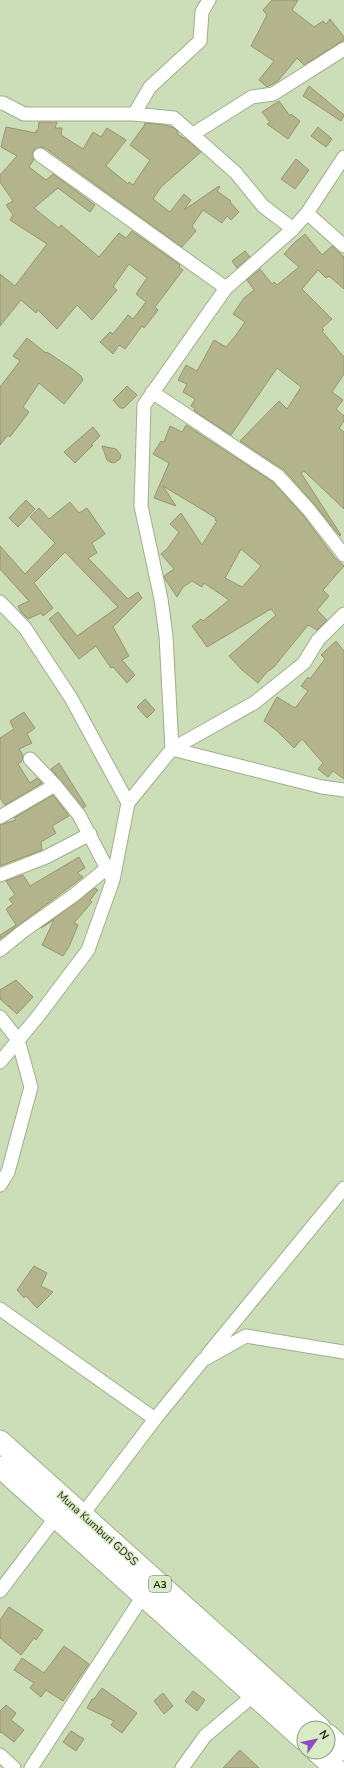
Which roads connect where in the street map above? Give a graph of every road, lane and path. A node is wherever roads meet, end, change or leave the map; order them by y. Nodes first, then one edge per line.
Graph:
1 (209, 0) edge
2 (344, 49) edge
3 (0, 103) edge
4 (134, 114) junction
5 (193, 134) junction
6 (40, 155) dead end
7 (344, 157) edge
8 (307, 213) junction
9 (293, 229) junction
10 (344, 246) edge
11 (226, 288) junction
12 (152, 392) junction
13 (344, 555) edge
14 (0, 602) edge
15 (344, 614) edge
16 (172, 749) junction
17 (30, 760) dead end
18 (55, 785) junction
19 (344, 790) edge
20 (128, 803) junction
21 (0, 817) edge
22 (90, 834) junction
23 (107, 868) junction
24 (0, 875) edge
25 (113, 880) junction
26 (0, 950) edge
27 (0, 1017) edge
28 (18, 1040) junction
29 (1, 1058) edge
30 (0, 1185) edge
31 (344, 1188) edge
32 (0, 1309) edge
33 (344, 1352) edge
34 (203, 1360) junction
35 (155, 1419) junction
36 (0, 1441) edge
37 (0, 1467) edge
38 (83, 1514) junction
39 (56, 1517) junction
40 (0, 1591) edge
41 (143, 1596) junction
42 (254, 1695) junction
43 (311, 1720) edge
44 (296, 1733) edge
45 (336, 1742) edge
46 (344, 1750) edge
47 (0, 1755) edge
48 (326, 1760) edge
49 (14, 1768) edge
50 (31, 1768) edge
51 (182, 1768) edge
52 (335, 1768) edge

1 - 4 street
2 - 5 street
3 - 4 street
4 - 5 street
5 - 9 street
6 - 11 street
7 - 8 street
8 - 9 street
8 - 10 street
9 - 11 street
11 - 12 street
12 - 13 street
12 - 16 street
14 - 20 street
15 - 16 street
16 - 19 street
16 - 20 street
17 - 18 street
18 - 21 street
18 - 22 street
20 - 25 street
22 - 23 street
22 - 24 street
23 - 25 street
23 - 26 street
25 - 28 street
27 - 28 street
28 - 29 street
28 - 30 street
31 - 34 street
32 - 35 street
33 - 34 street
34 - 35 street
35 - 38 street
36 - 38 highway, Muna Kumburi GDSS / A3
37 - 39 highway, Muna Kumburi GDSS / A3
38 - 43 highway, Muna Kumburi GDSS / A3
39 - 40 street
39 - 41 highway, Muna Kumburi GDSS / A3
41 - 42 highway, Muna Kumburi GDSS / A3
41 - 50 street
42 - 44 highway, Muna Kumburi GDSS / A3
42 - 51 street
45 - 46 highway
47 - 49 street
48 - 52 highway

